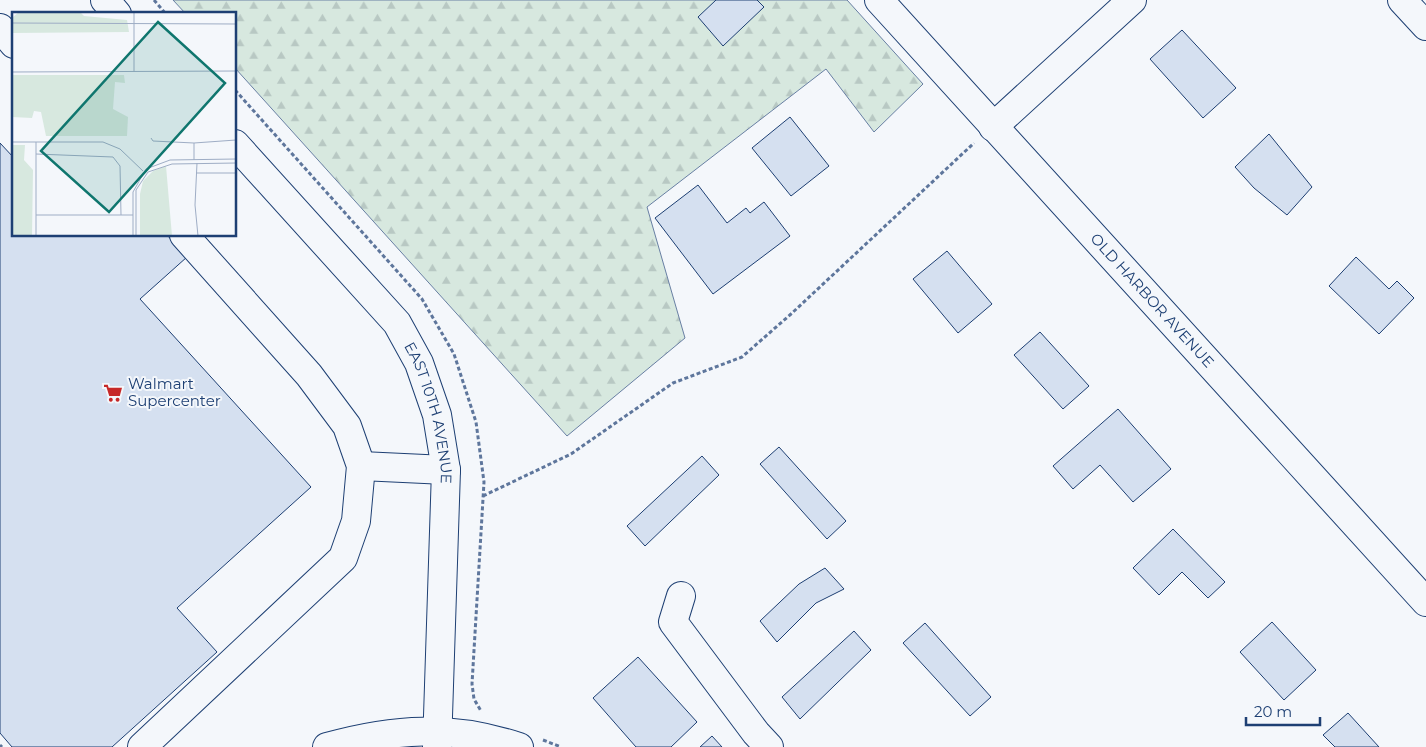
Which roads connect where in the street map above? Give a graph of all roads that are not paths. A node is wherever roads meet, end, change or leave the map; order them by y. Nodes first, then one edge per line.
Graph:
1 (105, 0) edge
2 (879, 0) edge
3 (1132, 0) edge
4 (1402, 0) edge
5 (115, 12) edge
6 (1426, 26) edge
7 (0, 28) edge
8 (12, 42) edge
9 (992, 127) junction
10 (236, 145) edge
11 (185, 236) edge
12 (361, 466) junction
13 (446, 470) junction
14 (681, 596) dead end
15 (1426, 602) edge
16 (438, 739) edge
17 (142, 747) edge
18 (327, 747) edge
19 (519, 747) edge
20 (769, 747) edge

1 - 5 street
2 - 9 street, OLD HARBOR AVENUE
3 - 9 street
4 - 6 street
7 - 8 street
9 - 15 street, OLD HARBOR AVENUE
10 - 13 street, EAST 10TH AVENUE
11 - 12 street
12 - 13 street
12 - 17 street
13 - 16 street, EAST 10TH AVENUE
14 - 20 street
16 - 18 street
16 - 19 street

